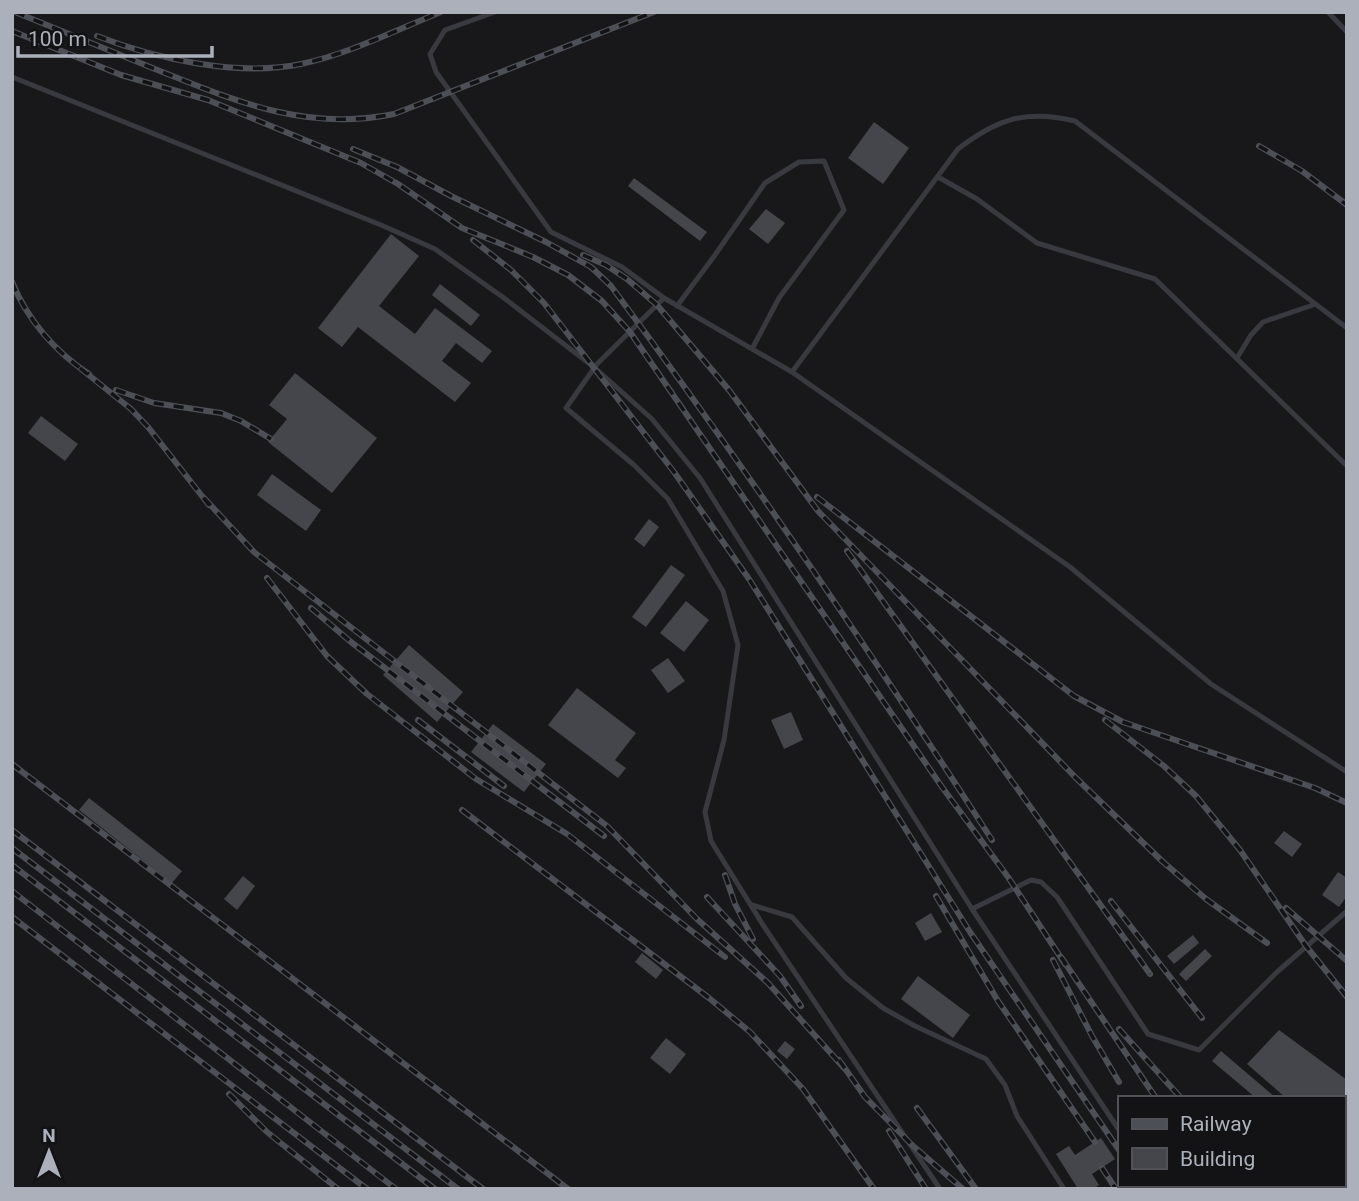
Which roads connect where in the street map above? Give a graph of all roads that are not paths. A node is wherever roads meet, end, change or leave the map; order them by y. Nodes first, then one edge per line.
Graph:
1 (495, 12) edge
2 (1328, 12) edge
3 (1347, 32) edge
4 (12, 77) edge
5 (938, 177) junction
6 (664, 298) junction
7 (1316, 304) junction
8 (677, 306) junction
9 (1347, 328) edge
10 (752, 349) junction
11 (1237, 358) junction
12 (595, 368) junction
13 (792, 372) junction
14 (1347, 466) edge
15 (1347, 772) edge
16 (751, 905) junction
17 (972, 909) junction
18 (1347, 911) edge
19 (1118, 1128) edge
20 (940, 1189) edge
21 (1064, 1189) edge

1 - 6 lane
2 - 3 lane
4 - 12 lane
5 - 7 lane
5 - 11 lane
5 - 13 lane
6 - 8 lane
6 - 12 lane
7 - 9 lane
7 - 11 lane
8 - 10 lane
8 - 10 lane
10 - 13 lane
11 - 14 lane
12 - 16 lane
12 - 17 lane
13 - 15 lane
16 - 20 lane
16 - 21 lane
17 - 18 lane
17 - 19 lane

